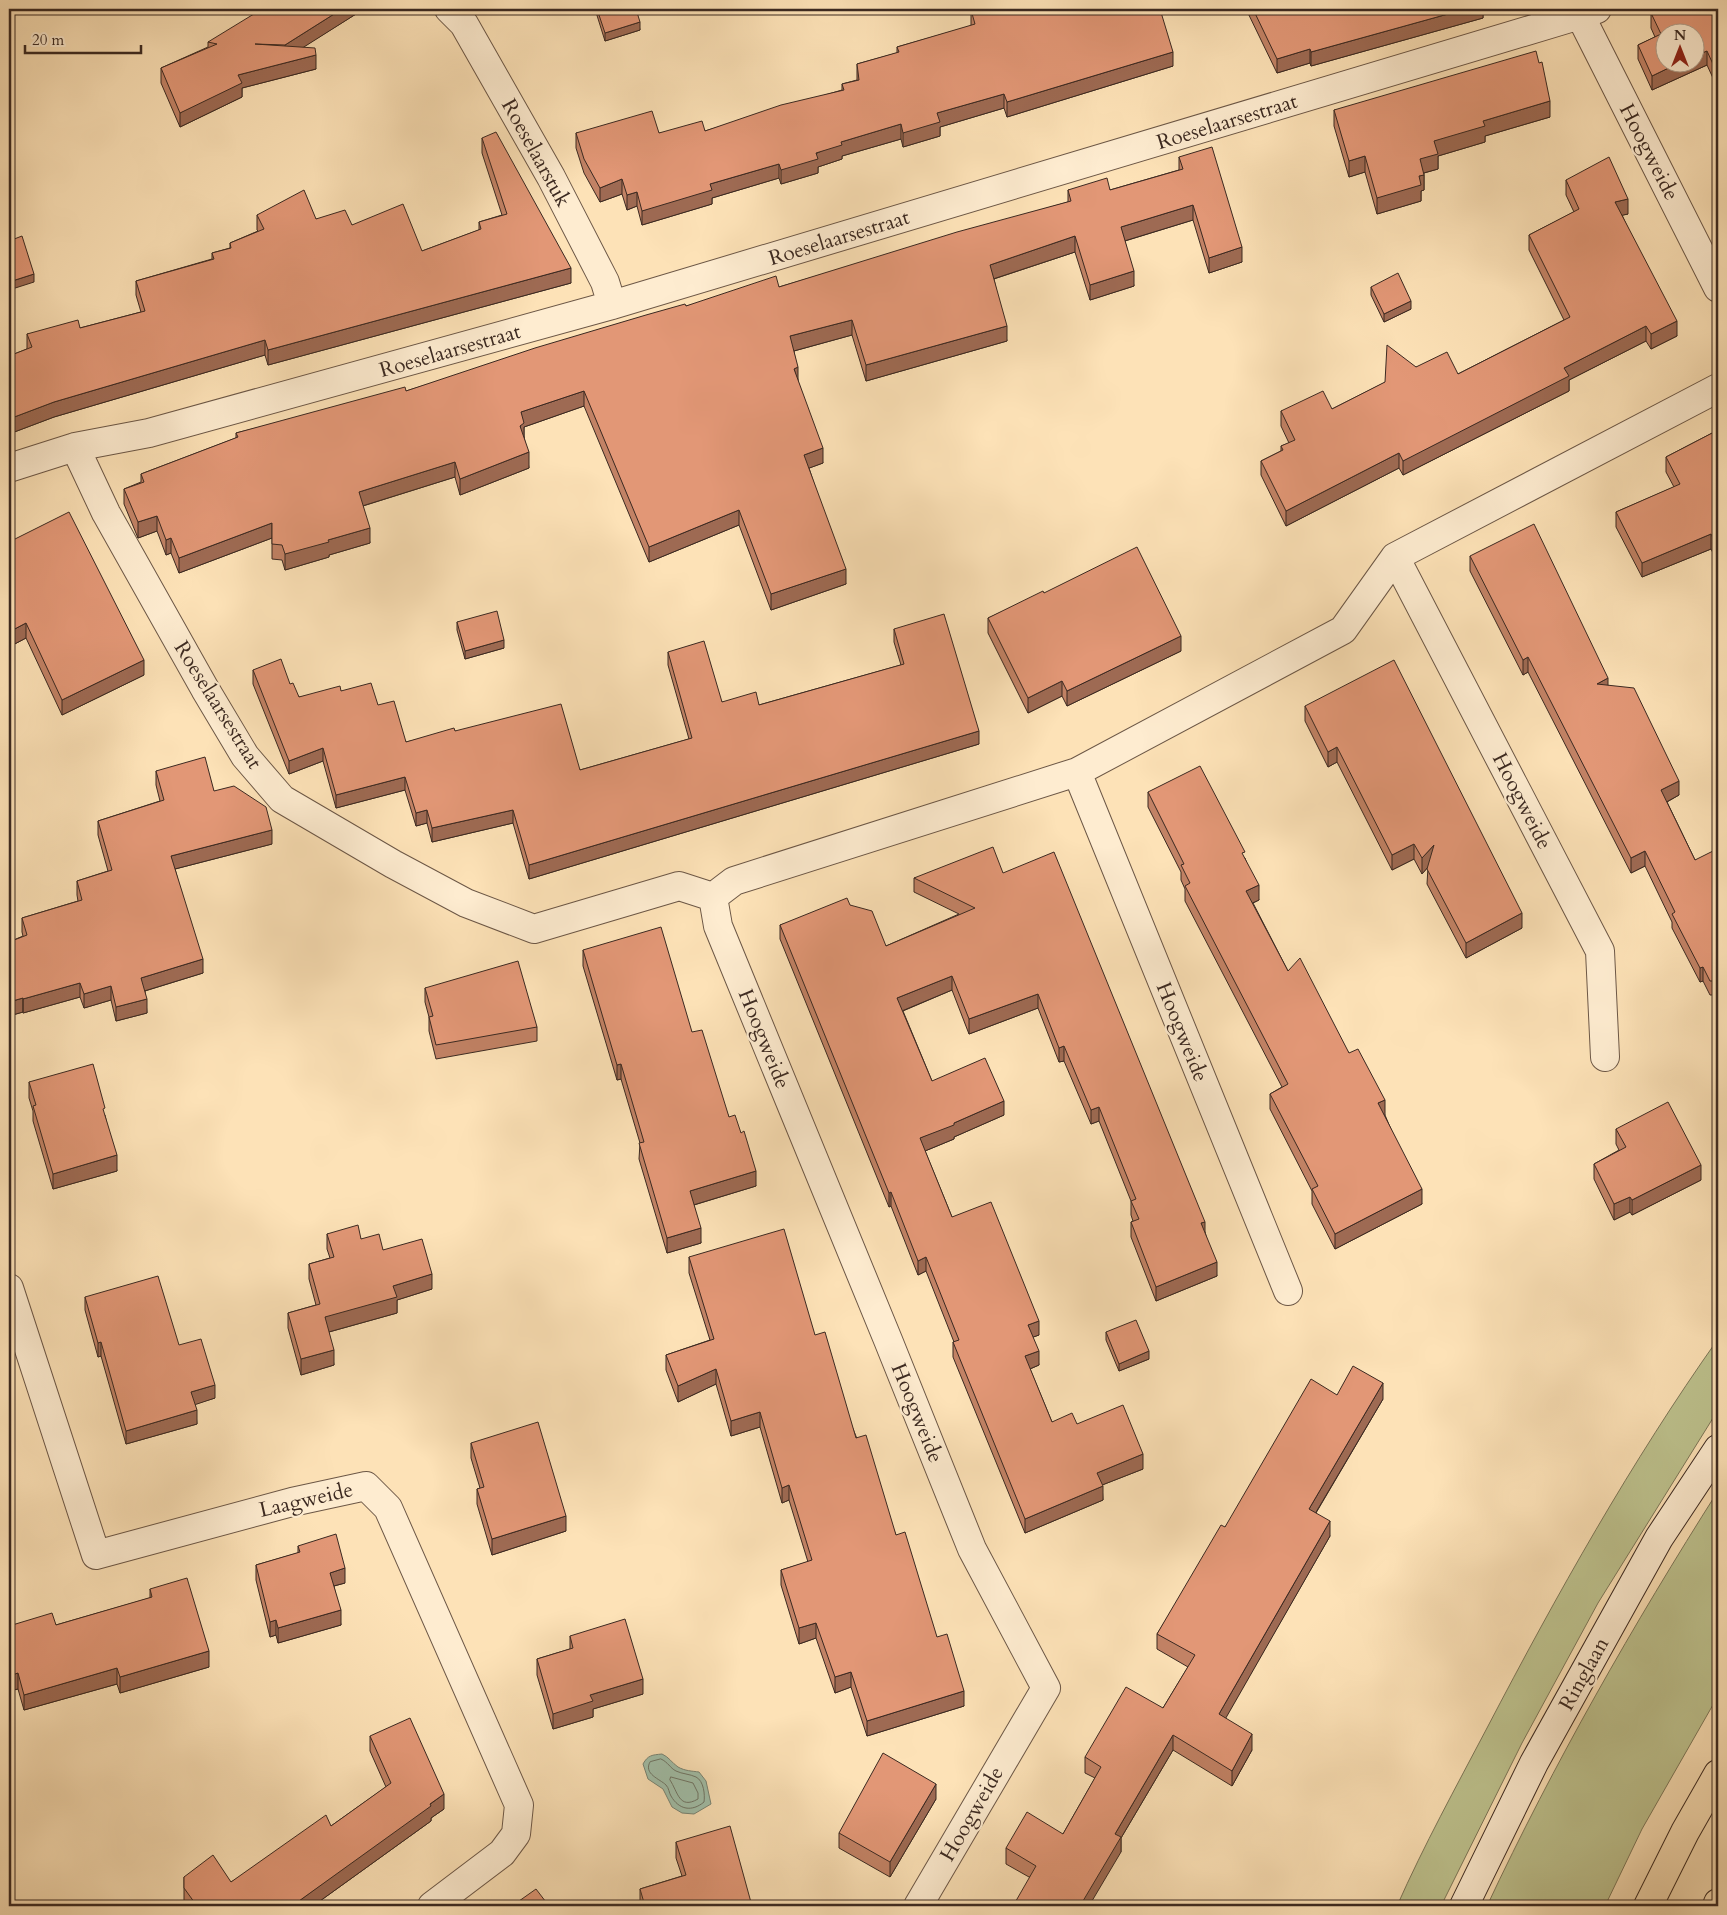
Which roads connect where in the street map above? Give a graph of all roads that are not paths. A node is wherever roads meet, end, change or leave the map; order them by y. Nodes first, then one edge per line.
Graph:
1 (449, 9) edge
2 (1589, 12) edge
3 (1718, 288) edge
4 (612, 305) junction
5 (1718, 388) edge
6 (75, 447) junction
7 (9, 468) edge
8 (1395, 557) junction
9 (1077, 772) junction
10 (714, 897) junction
11 (1605, 1057) dead end
12 (9, 1288) edge
13 (1288, 1291) dead end
14 (1718, 1449) edge
15 (1718, 1774) edge
16 (432, 1906) edge
17 (918, 1906) edge
18 (1464, 1906) edge
19 (1648, 1906) edge

1 - 4 street, Roeselaarstuk
2 - 3 street, Hoogweide
2 - 4 street, Roeselaarsestraat
4 - 6 street, Roeselaarsestraat
5 - 8 street
6 - 7 street, Roeselaarsestraat
6 - 10 street, Roeselaarsestraat
8 - 9 street
8 - 11 street, Hoogweide
9 - 10 street
9 - 13 street, Hoogweide
10 - 17 street, Hoogweide
12 - 16 street, Laagweide
14 - 18 street, Ringlaan
15 - 19 highway

